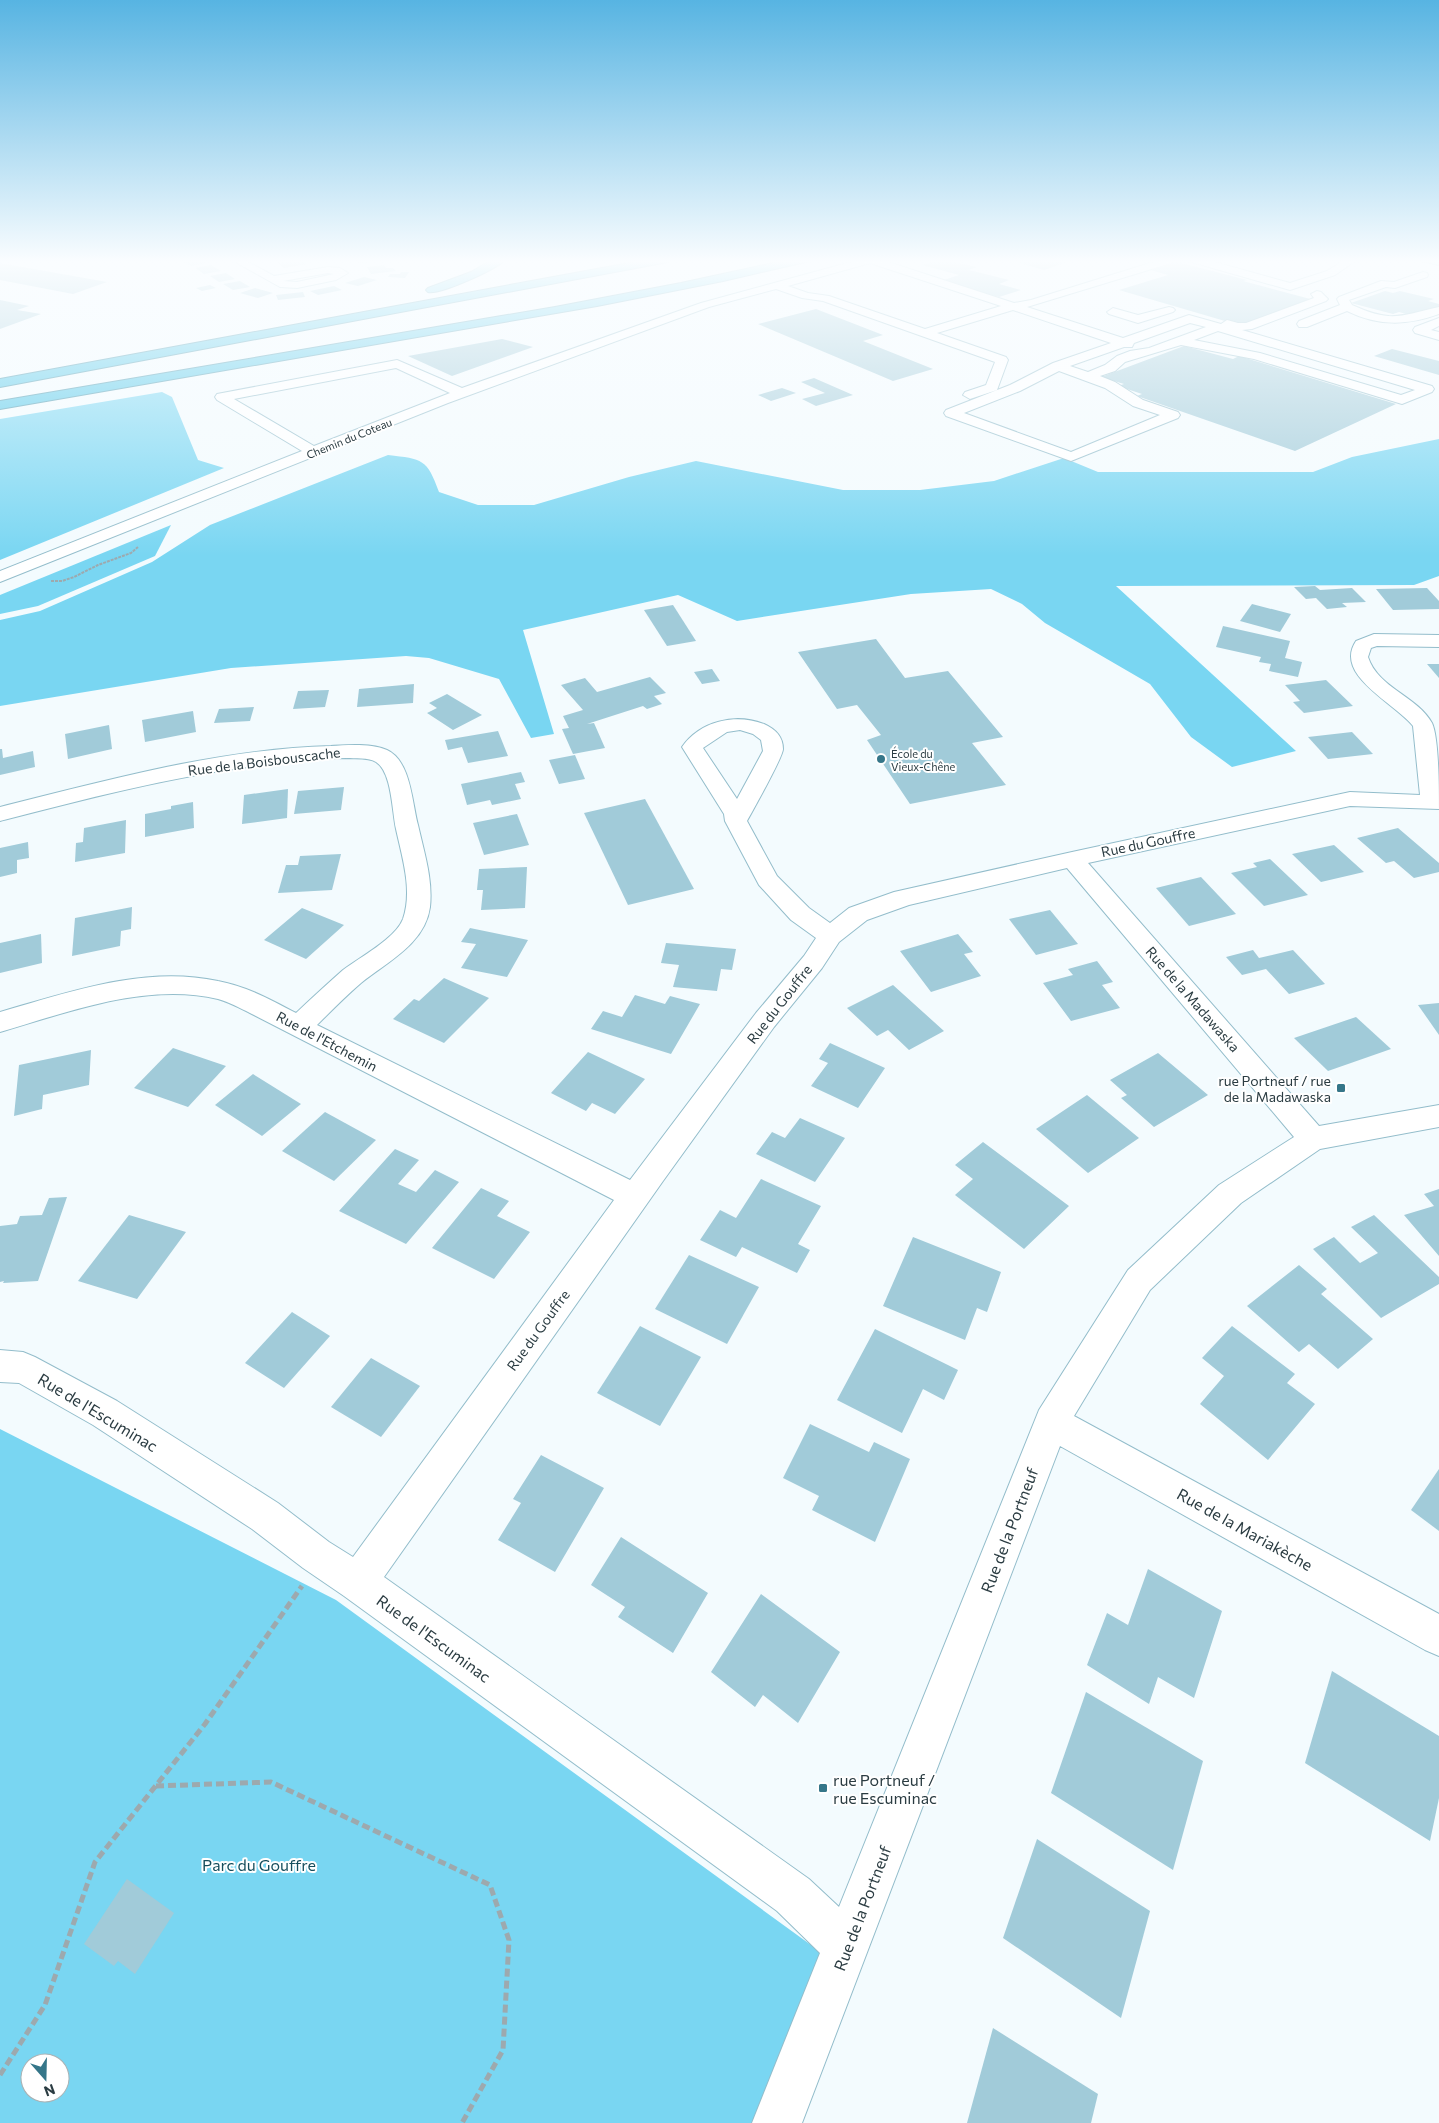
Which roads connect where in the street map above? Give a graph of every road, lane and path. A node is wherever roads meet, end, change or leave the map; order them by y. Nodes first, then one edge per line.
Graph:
1 (136, 358) edge
2 (235, 358) edge
3 (282, 358) edge
4 (557, 358) edge
5 (996, 358) edge
6 (1079, 358) edge
7 (1123, 358) edge
8 (1263, 358) edge
9 (1323, 358) edge
10 (1058, 366) junction
11 (1088, 376) junction
12 (0, 383) edge
13 (461, 393) junction
14 (0, 403) edge
15 (951, 413) junction
16 (313, 452) junction
17 (0, 577) edge
18 (1439, 641) edge
19 (1436, 802) edge
20 (0, 814) edge
21 (736, 822) junction
22 (1072, 858) junction
23 (830, 936) junction
24 (0, 1022) edge
25 (298, 1027) junction
26 (1439, 1116) edge
27 (1314, 1139) junction
28 (634, 1196) junction
29 (0, 1366) edge
30 (1051, 1422) junction
31 (321, 1559) junction
32 (358, 1582) junction
33 (1439, 1636) edge
34 (156, 1786) junction
35 (847, 1946) junction
36 (0, 2075) edge
37 (462, 2123) edge
38 (777, 2123) edge

1 - 12 highway
2 - 14 highway
3 - 14 highway
4 - 13 street, Chemin du Coteau
5 - 15 street
6 - 10 street
7 - 11 street
8 - 9 street
10 - 11 street
10 - 15 street
11 - 15 street
13 - 16 street, Chemin du Coteau
13 - 16 street
16 - 17 street, Chemin du Coteau
18 - 19 street
19 - 22 street, Rue du Gouffre
20 - 25 street, Rue de la Boisbouscache
21 - 21 street
21 - 23 street
22 - 23 street, Rue du Gouffre
22 - 27 street, Rue de la Madawaska
23 - 28 street, Rue du Gouffre
24 - 25 street, Rue de l'Etchemin
25 - 28 street, Rue de l'Etchemin
26 - 27 street, Rue de la Portneuf
27 - 30 street, Rue de la Portneuf
28 - 32 street, Rue du Gouffre
29 - 31 street, Rue de l'Escuminac
30 - 33 street, Rue de la Mariakèche
30 - 35 street, Rue de la Portneuf
31 - 32 street, Rue de l'Escuminac
31 - 34 path
32 - 35 street, Rue de l'Escuminac
34 - 36 path
34 - 37 path
35 - 38 street, Rue de la Portneuf

